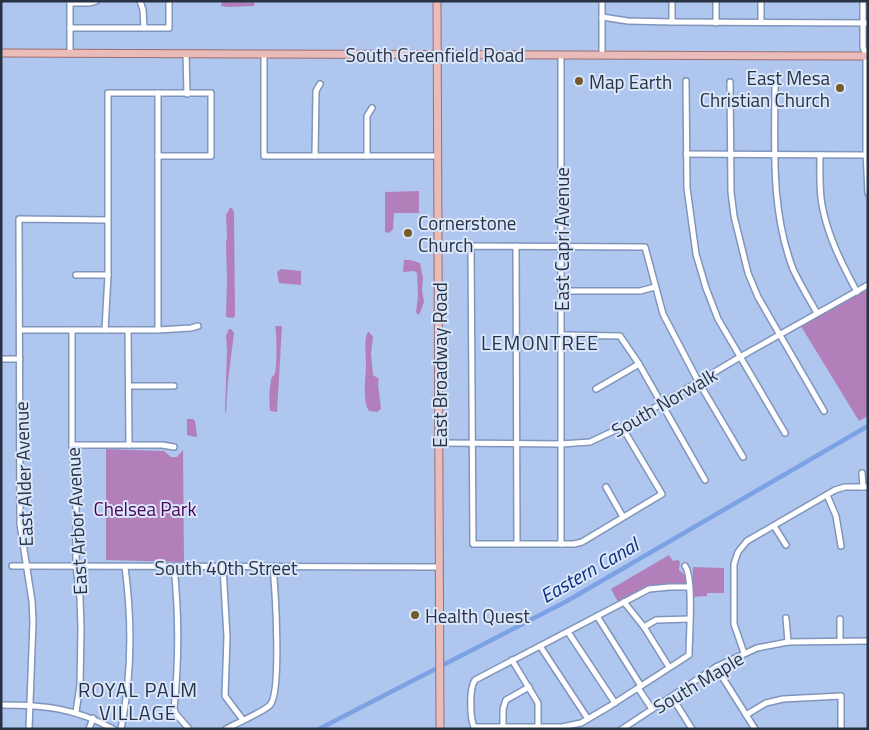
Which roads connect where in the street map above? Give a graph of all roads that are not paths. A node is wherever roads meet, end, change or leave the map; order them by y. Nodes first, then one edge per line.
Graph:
1 (96, 1) edge
2 (140, 1) edge
3 (169, 1) edge
4 (437, 1) edge
5 (602, 1) edge
6 (672, 1) edge
7 (716, 1) edge
8 (761, 1) edge
9 (862, 1) edge
10 (70, 2) edge
11 (602, 17) junction
12 (672, 22) junction
13 (761, 22) junction
14 (716, 23) junction
15 (865, 23) edge
16 (70, 28) junction
17 (144, 28) junction
18 (1, 53) edge
19 (186, 53) junction
20 (70, 54) junction
21 (264, 54) junction
22 (436, 54) junction
23 (867, 54) edge
24 (561, 55) junction
25 (602, 55) junction
26 (686, 82) dead end
27 (730, 82) dead end
28 (775, 82) dead end
29 (320, 84) dead end
30 (158, 94) junction
31 (187, 94) junction
32 (372, 108) dead end
33 (686, 154) junction
34 (730, 154) junction
35 (775, 154) junction
36 (820, 155) junction
37 (866, 155) junction
38 (158, 156) junction
39 (316, 156) junction
40 (367, 156) junction
41 (438, 156) junction
42 (868, 193) edge
43 (107, 220) junction
44 (516, 246) junction
45 (562, 247) junction
46 (76, 275) dead end
47 (108, 275) junction
48 (868, 285) edge
49 (655, 287) junction
50 (562, 291) junction
51 (857, 292) junction
52 (817, 313) junction
53 (198, 326) dead end
54 (20, 330) junction
55 (72, 330) junction
56 (105, 330) junction
57 (128, 330) junction
58 (158, 330) junction
59 (562, 335) junction
60 (780, 335) junction
61 (740, 357) junction
62 (1, 359) edge
63 (20, 359) junction
64 (639, 364) junction
65 (698, 381) junction
66 (129, 386) junction
67 (174, 386) dead end
68 (596, 389) dead end
69 (660, 403) junction
70 (824, 411) dead end
71 (622, 427) junction
72 (785, 433) dead end
73 (439, 443) junction
74 (472, 443) junction
75 (72, 444) junction
76 (517, 444) junction
77 (561, 444) junction
78 (129, 445) junction
79 (174, 447) dead end
80 (743, 457) dead end
81 (862, 473) dead end
82 (705, 480) dead end
83 (606, 487) dead end
84 (865, 487) edge
85 (827, 495) junction
86 (623, 517) junction
87 (774, 526) junction
88 (517, 544) junction
89 (562, 544) junction
90 (786, 545) dead end
91 (840, 546) dead end
92 (12, 566) dead end
93 (27, 566) junction
94 (76, 566) junction
95 (125, 566) junction
96 (685, 566) dead end
97 (174, 567) junction
98 (223, 567) junction
99 (273, 567) junction
100 (440, 567) junction
101 (690, 587) junction
102 (624, 602) junction
103 (597, 616) junction
104 (786, 618) dead end
105 (690, 619) junction
106 (840, 619) dead end
107 (644, 628) junction
108 (568, 632) junction
109 (868, 641) edge
110 (788, 642) junction
111 (840, 642) junction
112 (540, 646) junction
113 (744, 653) junction
114 (512, 660) junction
115 (716, 667) junction
116 (669, 668) junction
117 (640, 687) junction
118 (529, 688) junction
119 (672, 697) junction
120 (615, 703) junction
121 (28, 705) junction
122 (1, 706) edge
123 (652, 709) junction
124 (76, 712) junction
125 (746, 715) junction
126 (93, 718) junction
127 (588, 719) junction
128 (243, 720) junction
129 (507, 728) edge
130 (538, 728) edge
131 (626, 728) edge
132 (29, 729) edge
133 (88, 729) edge
134 (112, 729) edge
135 (121, 729) edge
136 (188, 729) edge
137 (226, 729) edge
138 (440, 729) edge
139 (692, 729) edge
140 (755, 729) edge
141 (841, 729) edge

1 - 10 street
2 - 17 street
3 - 17 street
4 - 22 main road, East Broadway Road
5 - 11 street
6 - 12 street
7 - 14 street
8 - 13 street
9 - 15 street
10 - 16 street
11 - 12 street
11 - 25 street
12 - 14 street
13 - 14 street
13 - 15 street
15 - 23 street
16 - 17 street
16 - 20 street
18 - 20 main road, South Greenfield Road
19 - 20 main road, South Greenfield Road
19 - 21 main road, South Greenfield Road
19 - 31 street
21 - 22 main road, South Greenfield Road
21 - 39 street
22 - 24 main road, South Greenfield Road
22 - 41 main road, East Broadway Road
23 - 25 main road, South Greenfield Road
23 - 37 street
24 - 25 main road, South Greenfield Road
24 - 45 street, East Capri Avenue
26 - 33 street
27 - 34 street
28 - 35 street
29 - 39 street
30 - 31 street
30 - 38 street
30 - 43 street
31 - 38 street
32 - 40 street
33 - 34 street
33 - 61 street
34 - 35 street
34 - 60 street
35 - 36 street
35 - 52 street
36 - 37 street
36 - 51 street
37 - 42 street
38 - 58 street
39 - 40 street
40 - 41 street
41 - 73 main road, East Broadway Road
43 - 47 street
43 - 54 street, East Alder Avenue
44 - 45 street
44 - 74 street
44 - 76 street
45 - 49 street
45 - 50 street, East Capri Avenue
46 - 47 street
47 - 56 street
48 - 51 street, South Norwalk
49 - 50 street
49 - 65 street
50 - 59 street, East Capri Avenue
51 - 52 street, South Norwalk
52 - 60 street, South Norwalk
53 - 58 street
54 - 55 street
54 - 63 street, East Alder Avenue
55 - 56 street
55 - 75 street, East Arbor Avenue
56 - 57 street
57 - 58 street
57 - 66 street
59 - 64 street
59 - 77 street, East Capri Avenue
60 - 61 street, South Norwalk
60 - 70 street
61 - 65 street, South Norwalk
61 - 72 street
62 - 63 street
63 - 93 street, East Alder Avenue
64 - 68 street
64 - 69 street
65 - 69 street, South Norwalk
65 - 80 street
66 - 67 street
66 - 78 street
69 - 71 street, South Norwalk
69 - 82 street
71 - 77 street, South Norwalk
71 - 86 street
73 - 74 street, South Norwalk
73 - 100 main road, East Broadway Road
74 - 76 street, South Norwalk
74 - 88 street
75 - 78 street
75 - 94 street, East Arbor Avenue
76 - 77 street, South Norwalk
76 - 88 street
77 - 89 street, East Capri Avenue
78 - 79 street
81 - 84 street
83 - 86 street
84 - 85 street
85 - 87 street
85 - 91 street
86 - 89 street
87 - 90 street
87 - 113 street
88 - 89 street
92 - 93 street, South 40th Street
93 - 94 street, South 40th Street
93 - 121 street, East Alder Avenue
94 - 95 street, South 40th Street
94 - 124 street, East Arbor Avenue
95 - 97 street, South 40th Street
95 - 135 street
96 - 101 street
97 - 98 street, South 40th Street
97 - 136 street
98 - 99 street, South 40th Street
98 - 128 street
99 - 100 street, South 40th Street
99 - 128 street
100 - 138 main road, East Broadway Road
101 - 102 street
101 - 105 street
102 - 103 street
102 - 107 street
103 - 108 street
103 - 117 street
104 - 110 street
105 - 107 street
105 - 116 street
106 - 111 street
107 - 116 street
108 - 112 street
108 - 120 street
109 - 111 street, South Maple
110 - 111 street, South Maple
110 - 113 street, South Maple
112 - 114 street
112 - 127 street
113 - 115 street, South Maple
114 - 118 street
114 - 129 street
115 - 119 street, South Maple
115 - 125 street
116 - 117 street
117 - 120 street
117 - 123 street
118 - 129 street
118 - 130 street
119 - 123 street, South Maple
119 - 139 street
120 - 127 street
121 - 122 street
121 - 124 street
121 - 132 street, East Alder Avenue
123 - 131 street, South Maple
124 - 126 street
125 - 140 street
125 - 141 street
126 - 133 street
126 - 134 street
127 - 130 street
128 - 137 street
129 - 130 street

